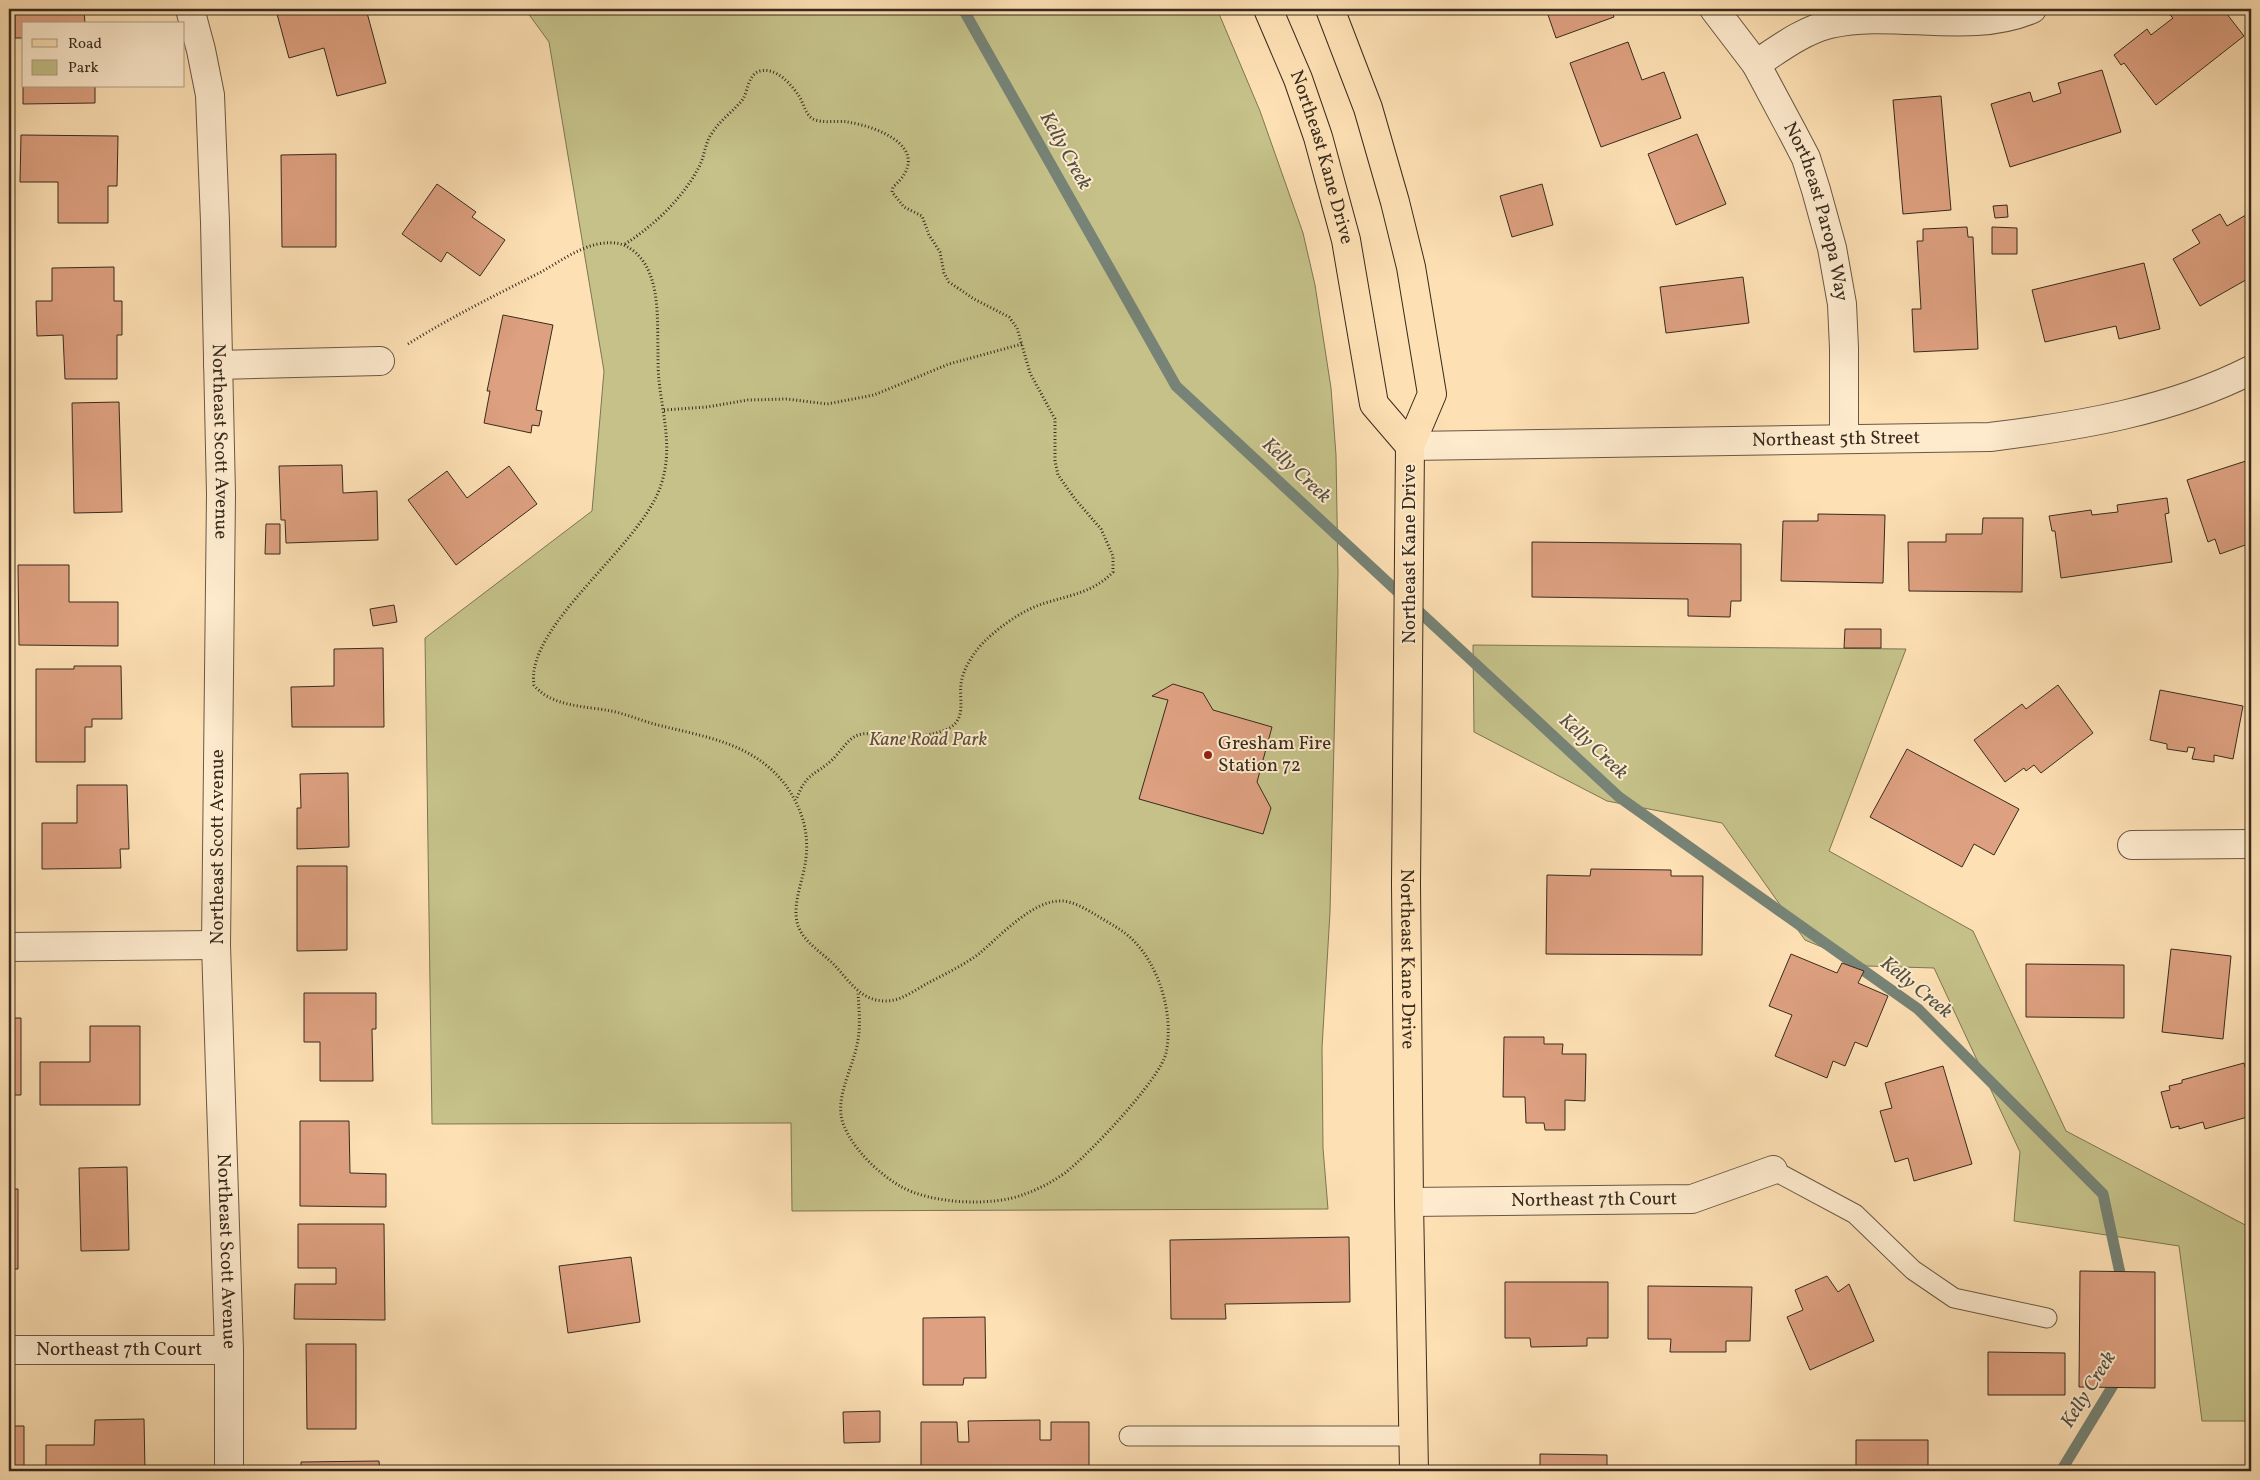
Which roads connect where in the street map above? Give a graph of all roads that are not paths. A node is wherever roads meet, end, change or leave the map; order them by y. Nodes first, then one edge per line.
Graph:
1 (190, 9) edge
2 (1268, 9) edge
3 (1330, 9) edge
4 (1714, 9) edge
5 (2032, 9) edge
6 (1756, 64) junction
7 (380, 362) road end
8 (218, 364) junction
9 (2251, 370) edge
10 (1844, 438) junction
11 (1410, 446) junction
12 (2251, 844) edge
13 (2132, 845) dead end
14 (216, 945) junction
15 (9, 947) edge
16 (1773, 1170) joint
17 (1409, 1202) junction
18 (2047, 1318) dead end
19 (9, 1350) edge
20 (229, 1350) junction
21 (1129, 1436) dead end
22 (1414, 1436) junction
23 (229, 1471) edge
24 (1414, 1471) edge

1 - 8 street, Northeast Scott Avenue
2 - 11 main road, Northeast Kane Drive
3 - 11 main road, Northeast Kane Drive
4 - 6 street, Northeast Paropa Way
5 - 6 street
6 - 10 street, Northeast Paropa Way
7 - 8 street
8 - 14 street, Northeast Scott Avenue
9 - 10 street, Northeast 5th Street
10 - 11 street, Northeast 5th Street
11 - 17 main road, Northeast Kane Drive
12 - 13 street
14 - 15 street
14 - 20 street, Northeast Scott Avenue
16 - 17 street, Northeast 7th Court
16 - 18 lane
17 - 22 main road, Northeast Kane Drive
19 - 20 street, Northeast 7th Court
20 - 23 street, Northeast Scott Avenue
21 - 22 lane
22 - 24 main road, Northeast Kane Drive

